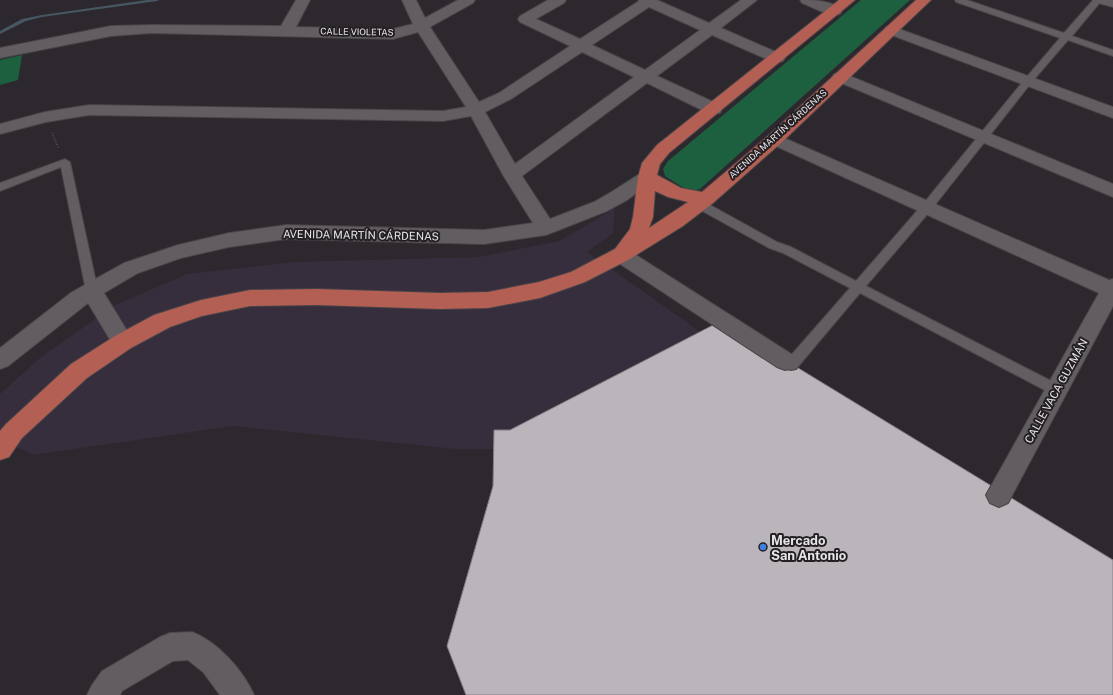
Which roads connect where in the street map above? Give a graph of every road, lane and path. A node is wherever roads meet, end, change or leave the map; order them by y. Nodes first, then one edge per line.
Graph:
1 (303, 0) edge
2 (409, 0) edge
3 (468, 0) edge
4 (559, 0) edge
5 (648, 0) edge
6 (750, 0) edge
7 (807, 0) edge
8 (848, 0) edge
9 (924, 0) edge
10 (960, 0) edge
11 (1098, 0) edge
12 (1103, 0) edge
13 (1113, 3) edge
14 (835, 11) junction
15 (422, 26) junction
16 (710, 28) junction
17 (891, 30) junction
18 (286, 31) junction
19 (1066, 37) junction
20 (580, 46) junction
21 (0, 53) edge
22 (1113, 53) edge
23 (777, 58) junction
24 (645, 76) junction
25 (840, 77) junction
26 (1028, 81) junction
27 (714, 108) junction
28 (476, 110) junction
29 (1113, 113) edge
30 (45, 117) junction
31 (0, 129) edge
32 (982, 138) junction
33 (775, 139) junction
34 (65, 162) junction
35 (512, 175) junction
36 (646, 177) junction
37 (0, 187) edge
38 (1113, 191) edge
39 (702, 202) junction
40 (926, 206) junction
41 (546, 228) junction
42 (621, 255) junction
43 (857, 288) junction
44 (1112, 289) edge
45 (92, 291) junction
46 (123, 342) junction
47 (0, 360) edge
48 (791, 365) junction
49 (811, 378) edge
50 (1056, 390) junction
51 (0, 449) edge
52 (979, 482) edge
53 (996, 502) junction
54 (1019, 507) edge
55 (102, 695) edge
56 (239, 695) edge

1 - 18 street
2 - 15 street
3 - 15 street, CALLE VIOLETAS
4 - 20 street
5 - 16 street
5 - 20 street
6 - 16 street
7 - 14 street
8 - 14 main road, AVENIDA MARTÍN CÁRDENAS
9 - 17 main road, AVENIDA MARTÍN CÁRDENAS
10 - 19 lane
11 - 19 lane
12 - 13 street
14 - 23 main road, AVENIDA MARTÍN CÁRDENAS
15 - 18 street, CALLE VIOLETAS
15 - 28 street
16 - 23 street
16 - 24 street
17 - 25 main road, AVENIDA MARTÍN CÁRDENAS
17 - 26 street
18 - 21 street, CALLE VIOLETAS
19 - 22 lane
19 - 26 lane
20 - 24 street
20 - 28 street
23 - 27 main road, AVENIDA MARTÍN CÁRDENAS
24 - 27 street
24 - 35 street
25 - 32 street
25 - 33 main road, AVENIDA MARTÍN CÁRDENAS
26 - 29 street
26 - 32 lane
27 - 36 main road, AVENIDA MARTÍN CÁRDENAS
28 - 30 street
28 - 35 street
30 - 31 street
30 - 34 path
32 - 38 street
32 - 40 lane
33 - 39 main road, AVENIDA MARTÍN CÁRDENAS
33 - 40 street
34 - 37 lane
34 - 45 lane
35 - 41 street
36 - 39 main road
36 - 41 street, AVENIDA MARTÍN CÁRDENAS
36 - 42 main road, AVENIDA MARTÍN CÁRDENAS
39 - 42 main road, AVENIDA MARTÍN CÁRDENAS
39 - 43 lane
40 - 43 lane
40 - 44 street
41 - 45 street, AVENIDA MARTÍN CÁRDENAS
42 - 46 main road, AVENIDA MARTÍN CÁRDENAS
42 - 48 street
43 - 48 lane
43 - 50 lane
44 - 50 street, CALLE VACA GUZMÁN
45 - 46 street
45 - 47 street, AVENIDA MARTÍN CÁRDENAS
46 - 51 main road, AVENIDA MARTÍN CÁRDENAS
48 - 49 street
50 - 53 street, CALLE VACA GUZMÁN
52 - 53 street
53 - 54 street
55 - 56 street

